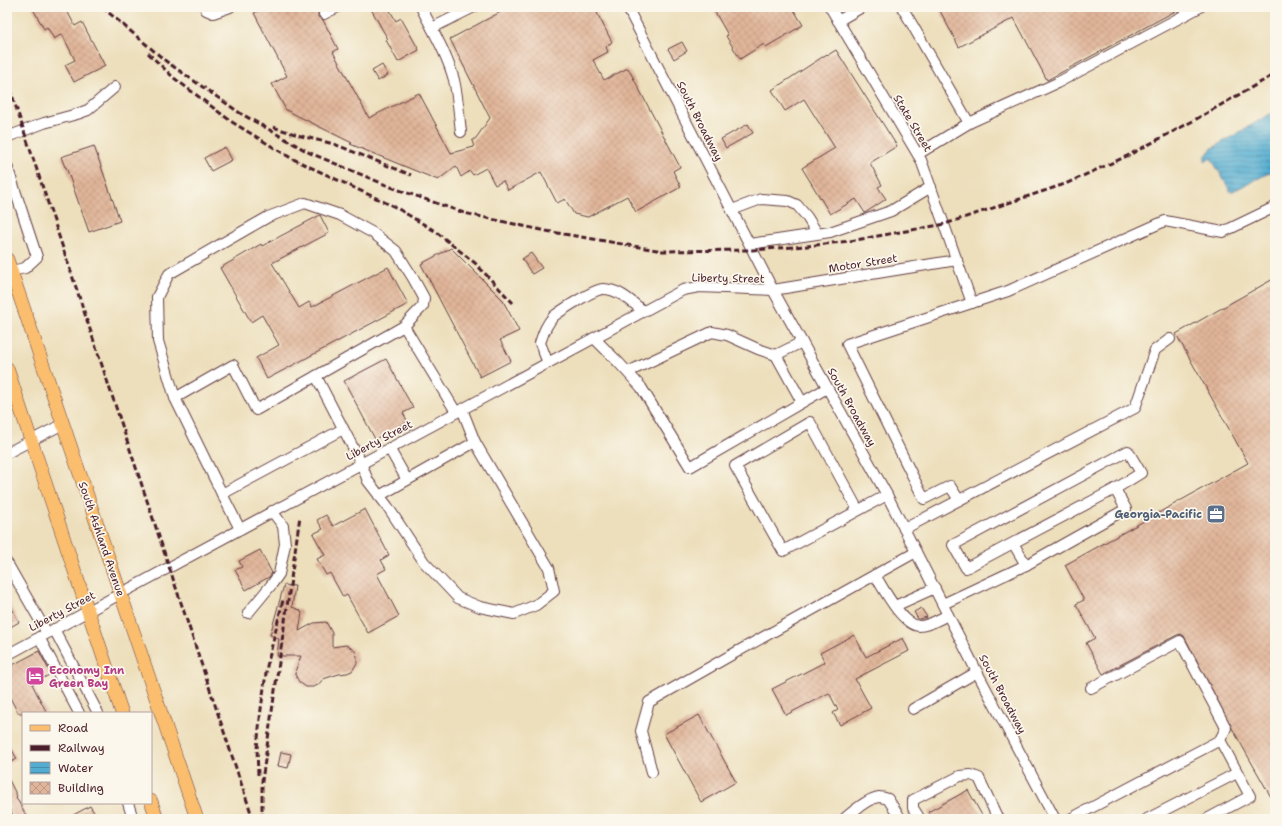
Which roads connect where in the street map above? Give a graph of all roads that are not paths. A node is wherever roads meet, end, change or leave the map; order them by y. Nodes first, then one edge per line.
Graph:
1 (205, 7) edge
2 (230, 7) edge
3 (338, 7) edge
4 (421, 7) edge
5 (474, 7) edge
6 (627, 7) edge
7 (830, 7) edge
8 (862, 7) edge
9 (902, 7) edge
10 (1200, 7) edge
11 (324, 14) dead end
12 (838, 21) junction
13 (432, 28) junction
14 (115, 87) dead end
15 (969, 123) junction
16 (461, 132) dead end
17 (7, 137) edge
18 (918, 154) junction
19 (7, 166) edge
20 (931, 187) junction
21 (1275, 207) edge
22 (732, 210) junction
23 (817, 233) junction
24 (750, 244) junction
25 (7, 258) edge
26 (957, 260) junction
27 (11, 277) edge
28 (773, 290) junction
29 (972, 303) junction
30 (644, 311) junction
31 (404, 326) junction
32 (594, 338) junction
33 (1170, 339) dead end
34 (802, 342) junction
35 (776, 355) junction
36 (548, 363) junction
37 (7, 368) edge
38 (628, 372) junction
39 (316, 376) junction
40 (827, 388) junction
41 (175, 398) junction
42 (802, 402) junction
43 (459, 410) junction
44 (63, 424) junction
45 (343, 429) junction
46 (31, 441) junction
47 (475, 442) junction
48 (389, 448) junction
49 (7, 453) edge
50 (361, 463) junction
51 (407, 480) junction
52 (1115, 489) junction
53 (222, 494) junction
54 (887, 495) junction
55 (379, 496) junction
56 (959, 500) junction
57 (858, 510) junction
58 (272, 511) junction
59 (240, 528) junction
60 (904, 529) junction
61 (1013, 543) junction
62 (916, 552) junction
63 (7, 563) edge
64 (1026, 565) junction
65 (875, 575) junction
66 (935, 588) junction
67 (121, 593) junction
68 (943, 604) junction
69 (894, 606) junction
70 (88, 611) junction
71 (248, 613) dead end
72 (948, 614) junction
73 (47, 633) junction
74 (7, 655) edge
75 (977, 672) junction
76 (1090, 688) dead end
77 (913, 709) dead end
78 (79, 712) edge
79 (97, 712) edge
80 (122, 712) edge
81 (1220, 740) junction
82 (652, 772) dead end
83 (1237, 773) junction
84 (128, 804) edge
85 (152, 804) edge
86 (134, 819) edge
87 (157, 819) edge
88 (197, 819) edge
89 (844, 819) edge
90 (901, 819) edge
91 (920, 819) edge
92 (998, 819) edge
93 (1055, 819) edge
94 (1070, 819) edge
95 (1147, 819) edge
96 (1207, 819) edge

1 - 2 street
3 - 11 street
4 - 13 street
5 - 13 street
6 - 22 street, South Broadway
7 - 12 street, State Street
8 - 12 street
9 - 15 street
10 - 15 street
12 - 18 street, State Street
13 - 16 street
14 - 17 street
15 - 18 street
18 - 20 street, State Street
19 - 27 street
20 - 23 street
20 - 26 street, State Street
21 - 29 street
22 - 23 street
22 - 24 street, South Broadway
23 - 24 street
24 - 28 street, South Broadway
25 - 27 main road, South Ashland Avenue
26 - 28 street, Motor Street
26 - 29 street, State Street
27 - 44 main road, South Ashland Avenue
28 - 30 street, Liberty Street
28 - 34 street, South Broadway
29 - 56 street
30 - 32 street, Liberty Street
30 - 36 street
31 - 39 street
31 - 41 street
31 - 43 street
32 - 36 street, Liberty Street
32 - 38 street
33 - 56 street
34 - 35 street
34 - 40 street, South Broadway
35 - 38 street
35 - 42 street
36 - 43 street, Liberty Street
37 - 46 main road
38 - 42 street
39 - 41 street
39 - 45 street
40 - 42 street
40 - 54 street, South Broadway
41 - 53 street
43 - 47 street
43 - 48 street, Liberty Street
44 - 46 street
44 - 67 main road, South Ashland Avenue
45 - 50 street
45 - 53 street
46 - 49 street
46 - 70 main road
47 - 51 street
47 - 55 street
48 - 50 street, Liberty Street
48 - 51 street
50 - 55 street
50 - 58 street, Liberty Street
51 - 55 street
52 - 61 street
52 - 61 street
52 - 64 street
53 - 59 street
54 - 57 street
54 - 60 street, South Broadway
56 - 60 street
57 - 57 street
58 - 59 street, Liberty Street
58 - 71 street
59 - 67 street, Liberty Street
60 - 62 street, South Broadway
61 - 64 street
62 - 65 street
62 - 66 street, South Broadway
63 - 73 street
64 - 68 street
65 - 69 street
65 - 82 street
66 - 68 street, South Broadway
66 - 69 street
67 - 70 street, Liberty Street
67 - 88 main road, South Ashland Avenue
68 - 72 street, South Broadway
69 - 72 street
70 - 73 street, Liberty Street
70 - 80 main road
72 - 75 street, South Broadway
73 - 74 street, Liberty Street
73 - 78 street
73 - 79 street
75 - 77 street
75 - 93 street, South Broadway
76 - 81 street
81 - 83 street
81 - 94 street
83 - 95 street
83 - 96 street
84 - 86 street
85 - 87 main road
89 - 90 street
91 - 92 street

